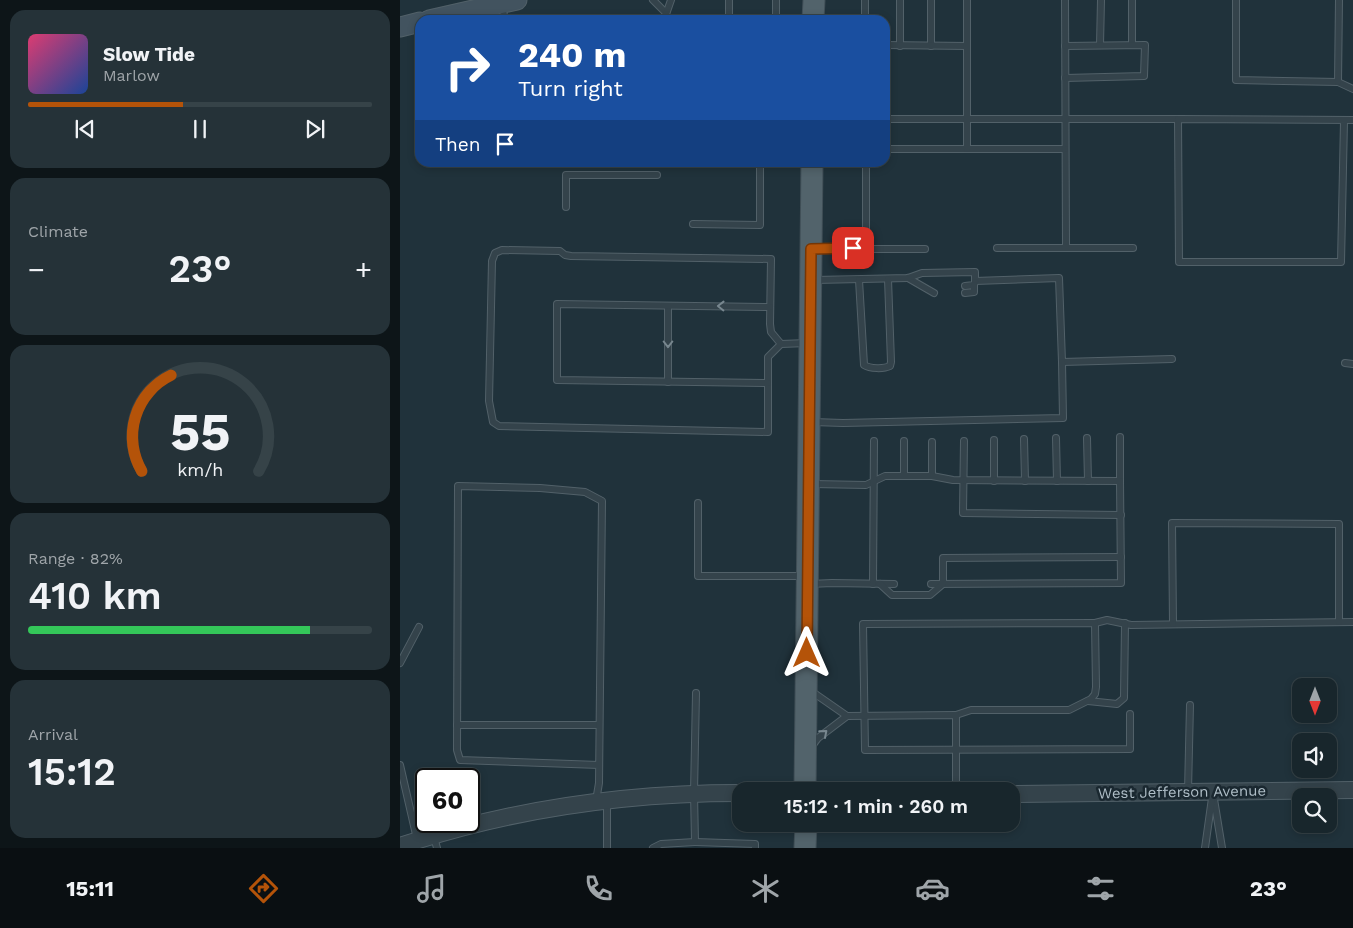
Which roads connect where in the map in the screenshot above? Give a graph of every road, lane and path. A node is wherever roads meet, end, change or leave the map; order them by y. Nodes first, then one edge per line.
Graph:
1 (654, 0) edge
2 (671, 0) edge
3 (729, 0) edge
4 (776, 0) edge
5 (814, 0) edge
6 (865, 0) edge
7 (900, 0) edge
8 (931, 0) edge
9 (967, 0) edge
10 (1065, 0) edge
11 (1101, 0) edge
12 (1132, 0) edge
13 (1236, 0) edge
14 (1339, 0) edge
15 (506, 6) edge
16 (456, 15) edge
17 (664, 15) edge
18 (666, 15) edge
19 (729, 15) edge
20 (776, 15) edge
21 (813, 15) edge
22 (865, 15) edge
23 (415, 23) edge
24 (400, 26) edge
25 (890, 45) edge
26 (1100, 45) junction
27 (1132, 45) junction
28 (900, 46) junction
29 (931, 46) junction
30 (967, 46) junction
31 (1065, 46) junction
32 (1065, 78) junction
33 (1338, 82) junction
34 (1353, 89) edge
35 (1065, 118) junction
36 (890, 119) edge
37 (966, 119) junction
38 (1178, 119) junction
39 (1353, 120) edge
40 (1344, 121) junction
41 (890, 149) edge
42 (967, 149) junction
43 (1065, 149) junction
44 (760, 167) edge
45 (812, 167) edge
46 (866, 167) edge
47 (657, 176) dead end
48 (566, 207) dead end
49 (693, 224) dead end
50 (866, 248) junction
51 (997, 248) dead end
52 (1066, 248) junction
53 (1133, 248) dead end
54 (811, 249) junction
55 (925, 249) dead end
56 (908, 278) junction
57 (888, 279) junction
58 (811, 280) junction
59 (859, 280) junction
60 (975, 283) junction
61 (934, 289) dead end
62 (965, 289) dead end
63 (668, 306) junction
64 (770, 307) junction
65 (810, 343) junction
66 (781, 344) junction
67 (1172, 359) dead end
68 (1062, 362) junction
69 (1345, 363) dead end
70 (1353, 364) edge
71 (668, 382) junction
72 (768, 383) junction
73 (810, 422) junction
74 (1120, 437) dead end
75 (1056, 438) dead end
76 (1087, 438) dead end
77 (1024, 439) dead end
78 (994, 440) dead end
79 (874, 441) dead end
80 (964, 441) dead end
81 (904, 442) dead end
82 (932, 442) dead end
83 (904, 476) junction
84 (932, 476) junction
85 (964, 480) junction
86 (994, 480) junction
87 (1025, 480) junction
88 (1057, 480) junction
89 (874, 481) junction
90 (1088, 481) junction
91 (1120, 481) junction
92 (809, 484) junction
93 (698, 503) dead end
94 (1120, 515) junction
95 (1121, 557) junction
96 (808, 580) junction
97 (877, 584) junction
98 (894, 584) dead end
99 (931, 584) dead end
100 (943, 584) junction
101 (1095, 622) junction
102 (1339, 622) junction
103 (1353, 622) edge
104 (1125, 623) junction
105 (1172, 624) junction
106 (419, 627) dead end
107 (400, 663) edge
108 (807, 688) junction
109 (696, 693) dead end
110 (1088, 701) junction
111 (1190, 705) dead end
112 (1130, 714) dead end
113 (956, 715) junction
114 (847, 716) junction
115 (864, 716) junction
116 (457, 724) junction
117 (599, 725) junction
118 (956, 750) junction
119 (806, 754) junction
120 (400, 765) edge
121 (599, 765) junction
122 (806, 782) edge
123 (956, 782) edge
124 (1353, 790) edge
125 (1188, 792) junction
126 (1213, 792) junction
127 (694, 793) junction
128 (732, 793) edge
129 (1020, 794) edge
130 (601, 800) junction
131 (806, 832) edge
132 (417, 840) junction
133 (435, 842) edge
134 (695, 842) junction
135 (400, 846) edge
136 (607, 848) edge
137 (653, 848) edge
138 (754, 848) edge
139 (805, 848) edge
140 (1205, 848) edge
141 (1222, 848) edge

1 - 17 lane
2 - 18 lane
3 - 19 lane
4 - 20 lane
5 - 21 main road
6 - 22 lane
7 - 28 lane
8 - 29 lane
9 - 30 lane
10 - 31 lane
11 - 26 lane
12 - 27 lane
13 - 33 lane
14 - 33 lane
15 - 16 main road
23 - 24 main road
25 - 28 lane
26 - 27 lane
26 - 31 lane
27 - 32 lane
28 - 29 lane
29 - 30 lane
30 - 37 lane
31 - 32 lane
32 - 35 lane
33 - 34 lane
35 - 37 lane
35 - 38 lane
35 - 43 lane
36 - 37 lane
37 - 42 lane
38 - 40 lane
38 - 40 lane
39 - 40 lane
41 - 42 lane
42 - 43 lane
43 - 52 lane
44 - 49 lane
45 - 54 main road
46 - 50 lane
47 - 48 lane
50 - 54 lane
50 - 55 lane
51 - 52 lane
52 - 53 lane
54 - 58 main road
56 - 57 lane
56 - 60 lane
56 - 61 lane
57 - 59 lane
57 - 59 lane
58 - 59 lane
58 - 65 main road
60 - 62 lane
60 - 68 lane
64 -> 63 lane
63 -> 71 lane
63 - 71 lane
64 - 66 lane
64 - 72 lane
65 - 66 lane
65 - 73 main road
66 - 72 lane
67 - 68 lane
68 - 73 lane
69 - 70 lane
71 - 72 lane
73 - 92 main road
74 - 91 lane
75 - 88 lane
76 - 90 lane
77 - 87 lane
78 - 86 lane
79 - 89 lane
80 - 85 lane
81 - 83 lane
82 - 84 lane
83 - 84 lane
83 - 89 lane
84 - 85 lane
85 - 86 lane
85 - 94 lane
86 - 87 lane
87 - 88 lane
88 - 90 lane
89 - 92 lane
89 - 97 lane
90 - 91 lane
91 - 94 lane
92 - 96 main road
93 - 96 lane
94 - 95 lane
95 - 100 lane
95 - 100 lane
96 - 97 lane
96 - 108 main road
97 - 98 lane
97 - 100 lane
99 - 100 lane
101 - 104 lane
101 - 110 lane
101 - 115 lane
102 - 103 lane
102 - 105 lane
102 - 105 lane
104 - 105 lane
104 - 110 lane
106 - 107 lane
108 - 114 lane
108 - 119 main road
109 - 127 lane
110 - 113 lane
111 - 125 lane
112 - 118 lane
113 - 115 lane
113 - 118 lane
114 - 115 lane
119 -> 114 lane
115 - 118 lane
116 - 117 lane
116 - 117 lane
116 - 121 lane
117 - 121 lane
118 - 123 lane
119 - 122 main road
120 - 132 lane
121 - 130 lane
124 - 126 street, West Jefferson Avenue
125 - 126 street, West Jefferson Avenue
125 - 129 street, West Jefferson Avenue
126 - 140 lane
126 - 141 lane
127 - 128 street
127 - 130 street
127 - 134 lane
130 - 133 street
130 - 136 lane
131 - 139 main road
132 - 133 street
132 - 135 street
134 - 137 lane
134 - 138 lane

